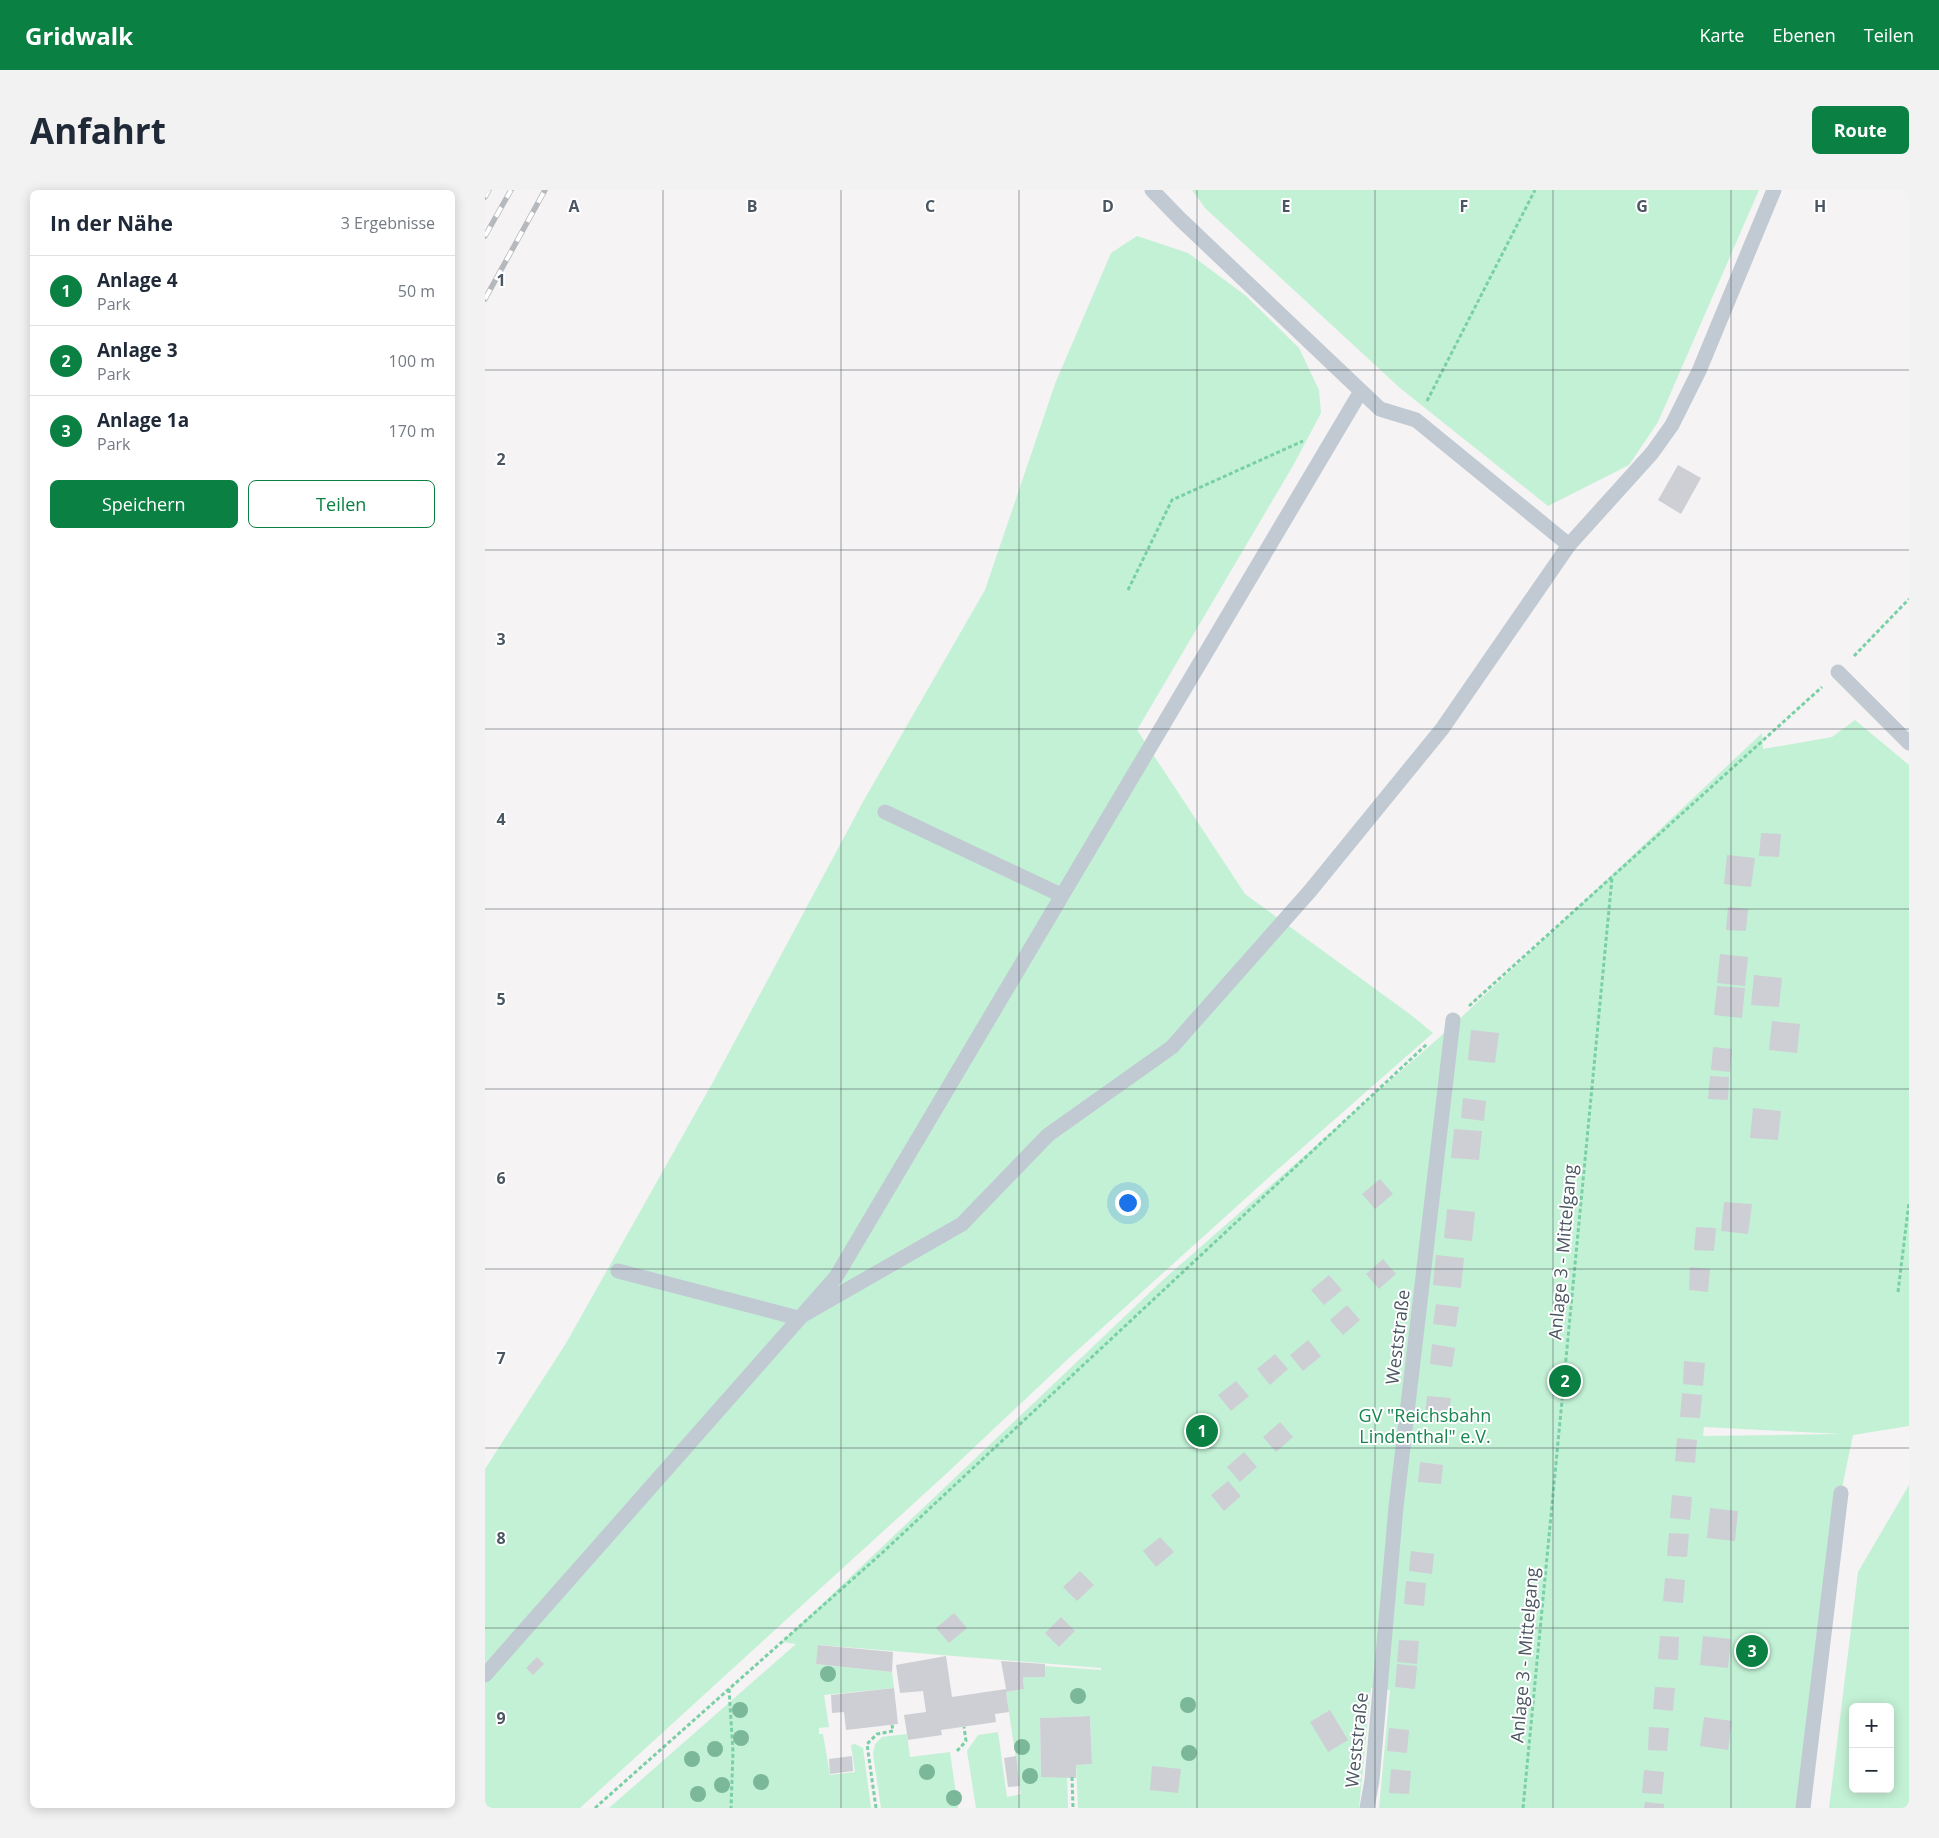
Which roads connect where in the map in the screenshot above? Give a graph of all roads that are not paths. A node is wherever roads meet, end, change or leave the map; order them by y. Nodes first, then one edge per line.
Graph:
1 (1153, 190) edge
2 (1774, 190) edge
3 (1361, 391) junction
4 (1569, 544) junction
5 (1838, 672) road end
6 (1909, 743) edge
7 (885, 812) dead end
8 (1061, 895) junction
9 (1453, 1020) road end
10 (618, 1271) dead end
11 (798, 1318) junction
12 (1841, 1493) dead end
13 (485, 1676) edge
14 (1367, 1808) edge
15 (1803, 1808) edge

1 - 3 lane
2 - 4 lane
3 - 4 lane
3 - 8 lane
4 - 11 lane
5 - 6 lane
7 - 8 lane
8 - 11 lane
9 - 14 lane, Weststraße
10 - 11 lane
11 - 13 lane
12 - 15 lane

